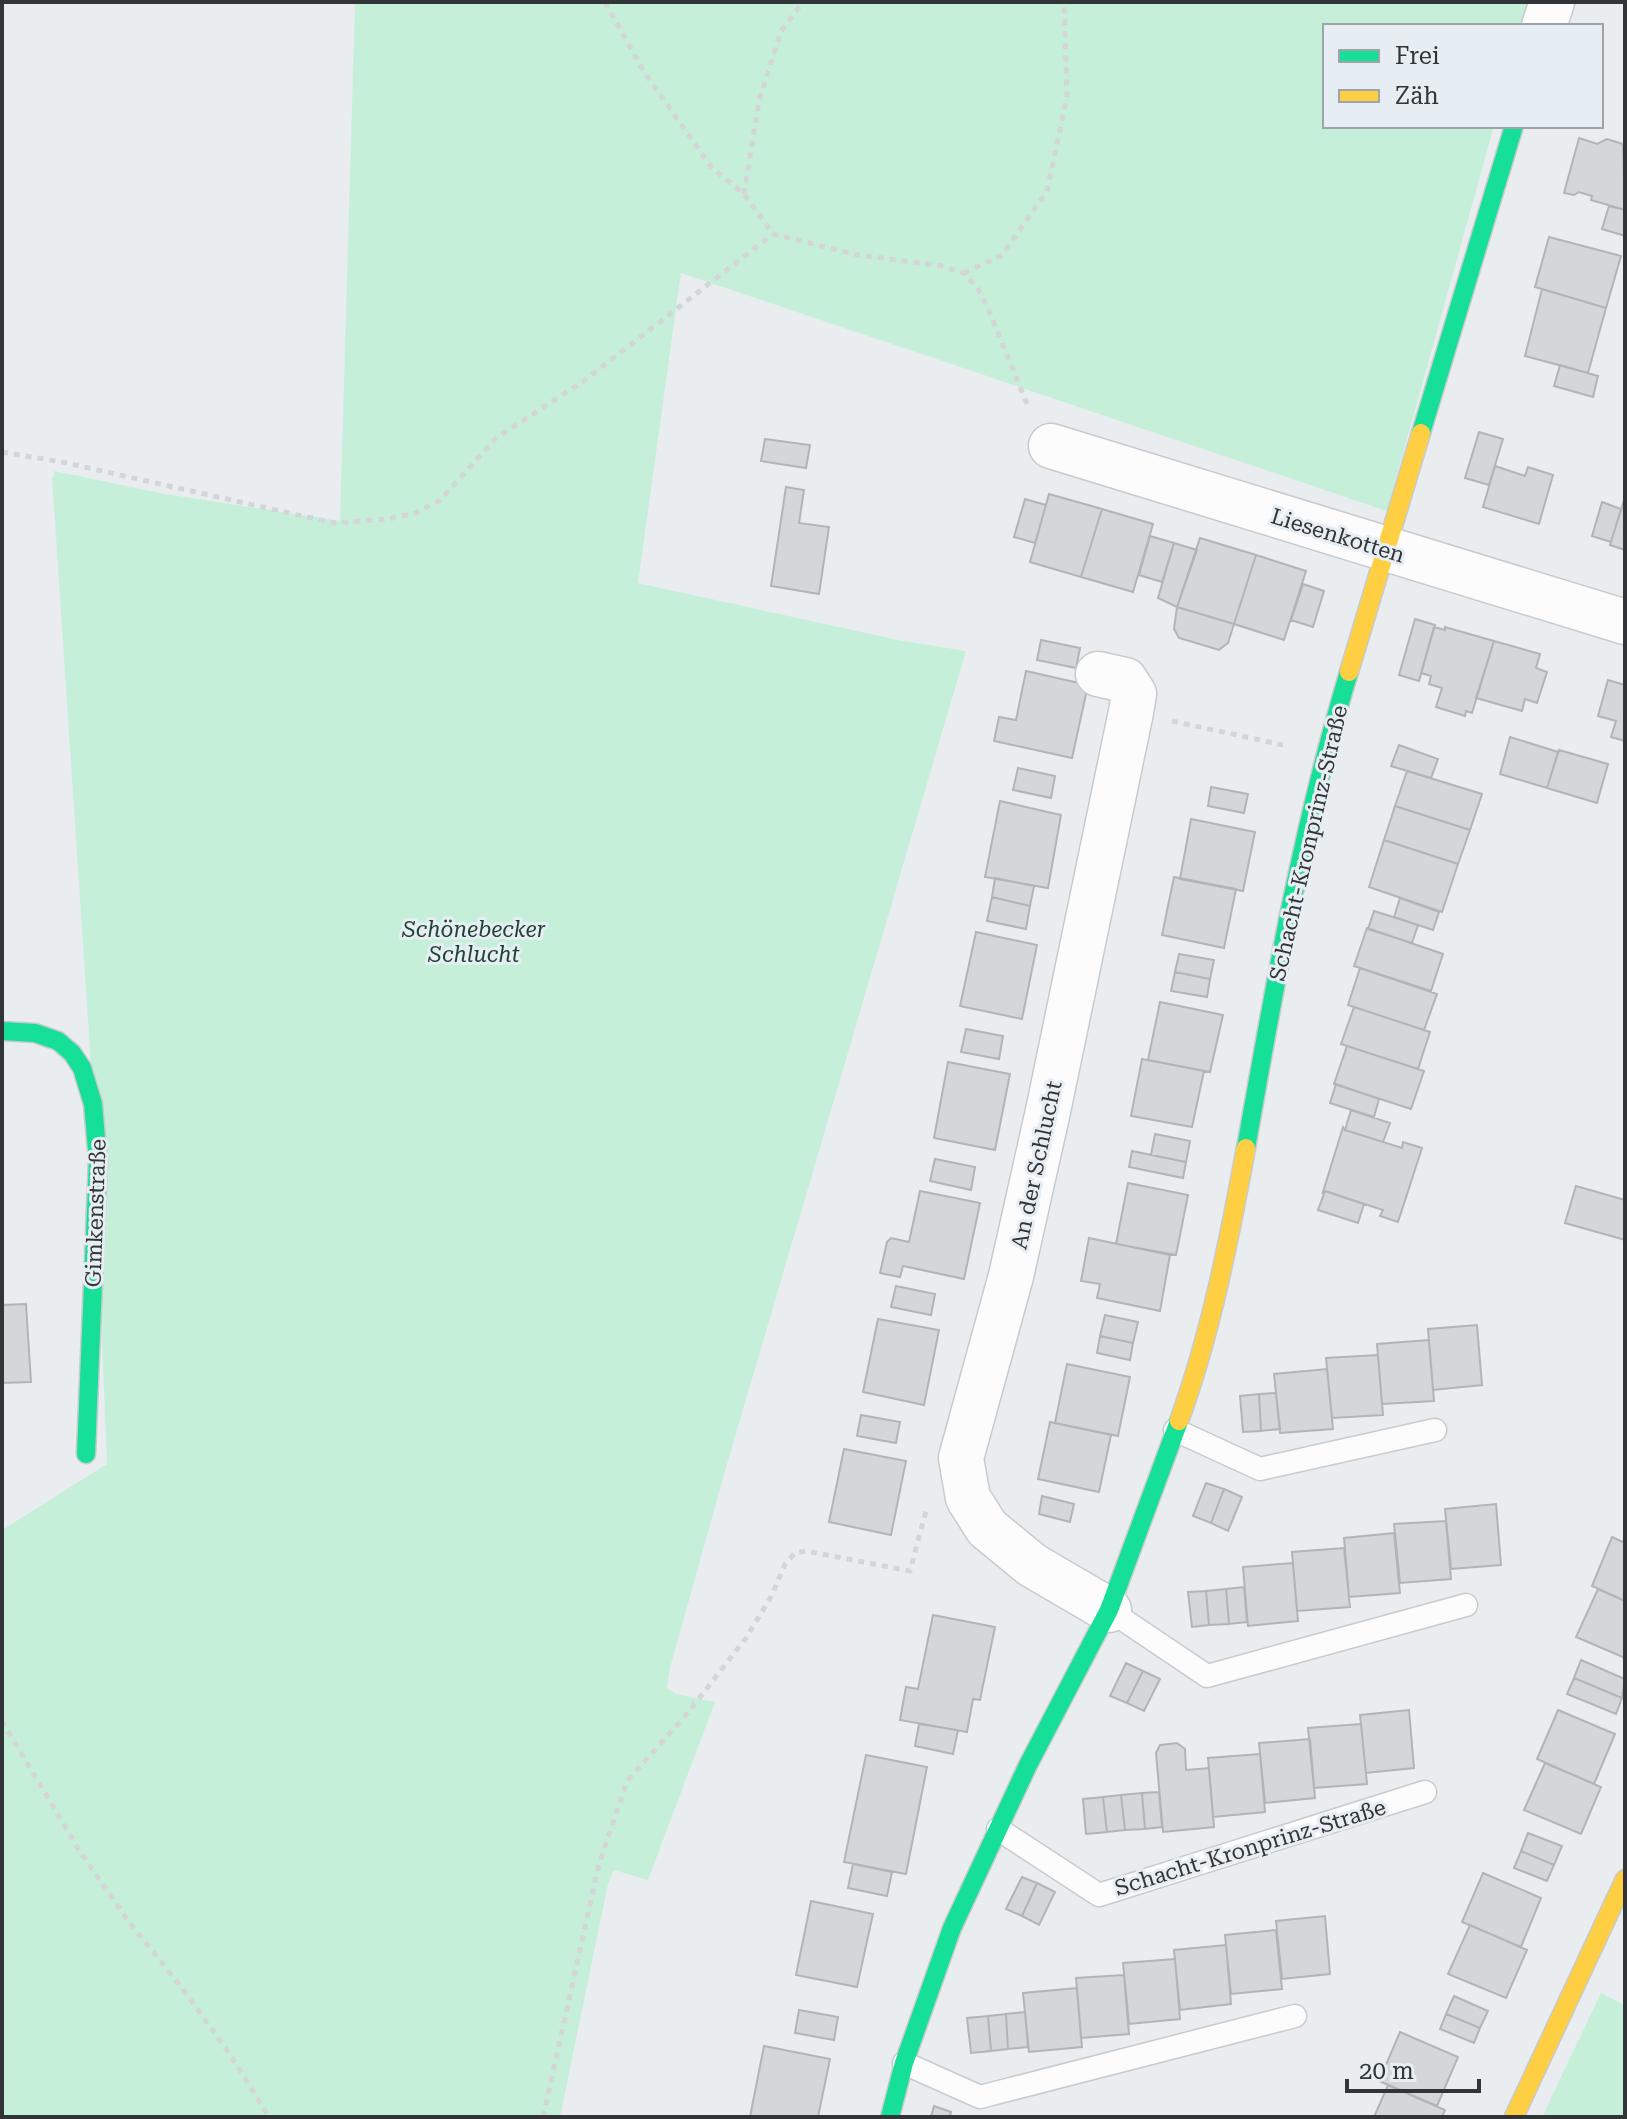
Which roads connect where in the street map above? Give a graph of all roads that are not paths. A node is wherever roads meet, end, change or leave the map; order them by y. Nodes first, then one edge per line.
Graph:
1 (1552, 2) edge
2 (1545, 24) edge
3 (1513, 128) edge
4 (1051, 446) road end
5 (1386, 550) junction
6 (1625, 622) edge
7 (1098, 674) dead end
8 (2, 1031) edge
9 (1175, 1430) junction
10 (1435, 1430) dead end
11 (86, 1454) dead end
12 (1466, 1605) dead end
13 (1109, 1610) junction
14 (1425, 1792) dead end
15 (998, 1829) junction
16 (1625, 1879) edge
17 (1295, 2016) dead end
18 (904, 2063) junction
19 (890, 2117) edge
20 (1514, 2117) edge

1 - 2 street
3 - 5 street, Schacht-Kronprinz-Straße
4 - 5 street, Liesenkotten
5 - 6 street, Liesenkotten
5 - 9 street, Schacht-Kronprinz-Straße
7 - 13 street, An der Schlucht
8 - 11 street, Gimkenstraße
9 - 10 lane
9 - 13 street, Schacht-Kronprinz-Straße
12 - 13 lane
13 - 15 street, Schacht-Kronprinz-Straße
14 - 15 lane, Schacht-Kronprinz-Straße
15 - 18 street, Schacht-Kronprinz-Straße
16 - 20 street
17 - 18 lane
18 - 19 street, Schacht-Kronprinz-Straße

